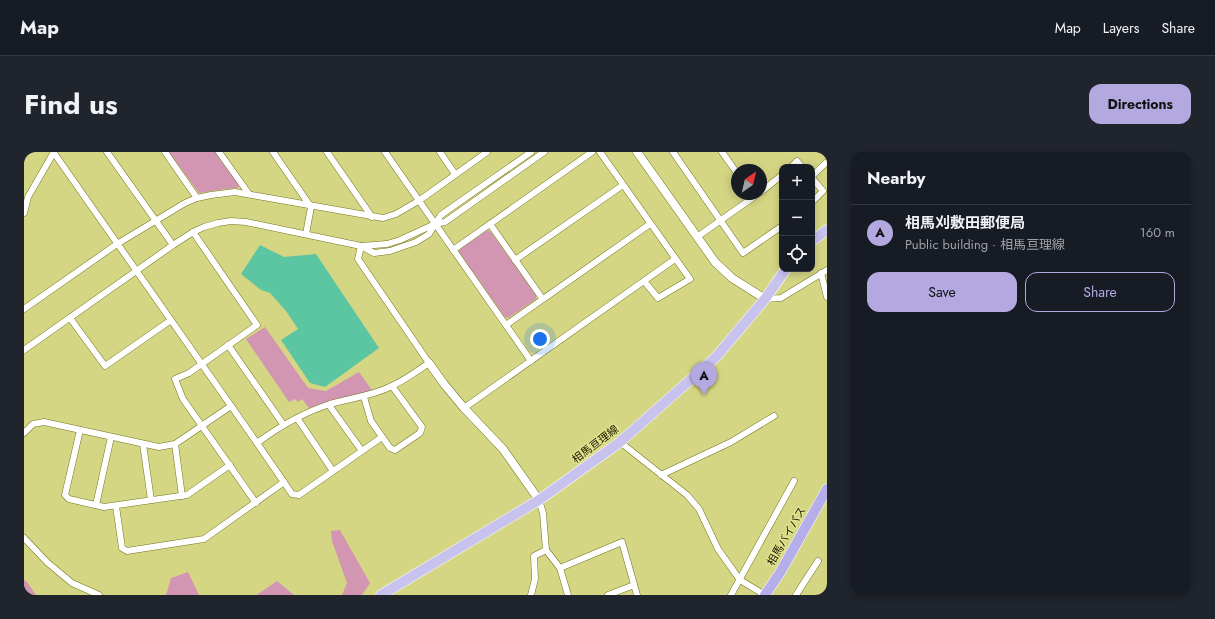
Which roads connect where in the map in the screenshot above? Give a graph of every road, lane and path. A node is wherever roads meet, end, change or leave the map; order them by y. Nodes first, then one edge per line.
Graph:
1 (54, 152) edge
2 (107, 152) edge
3 (165, 152) edge
4 (219, 152) edge
5 (327, 152) edge
6 (385, 152) edge
7 (440, 152) edge
8 (487, 152) edge
9 (531, 152) edge
10 (544, 152) edge
11 (592, 152) edge
12 (600, 152) edge
13 (637, 152) edge
14 (673, 152) edge
15 (722, 152) edge
16 (276, 153) edge
17 (827, 162) edge
18 (731, 165) edge
19 (455, 174) junction
20 (815, 174) edge
21 (779, 177) edge
22 (815, 181) edge
23 (623, 185) junction
24 (767, 187) edge
25 (249, 194) junction
26 (197, 198) junction
27 (815, 199) edge
28 (420, 200) junction
29 (747, 200) edge
30 (311, 206) junction
31 (24, 213) edge
32 (372, 216) junction
33 (721, 220) junction
34 (155, 222) junction
35 (435, 224) junction
36 (490, 224) junction
37 (650, 224) junction
38 (779, 228) edge
39 (827, 230) edge
40 (193, 232) junction
41 (306, 234) junction
42 (697, 237) junction
43 (815, 239) edge
44 (117, 244) junction
45 (173, 245) junction
46 (361, 246) junction
47 (453, 250) junction
48 (515, 260) junction
49 (675, 260) junction
50 (137, 271) junction
51 (824, 271) edge
52 (784, 272) edge
53 (644, 281) junction
54 (827, 297) edge
55 (542, 298) junction
56 (765, 299) junction
57 (24, 309) edge
58 (70, 318) junction
59 (171, 320) junction
60 (506, 325) junction
61 (228, 345) junction
62 (24, 350) edge
63 (531, 361) junction
64 (429, 363) junction
65 (201, 364) junction
66 (392, 386) junction
67 (364, 397) junction
68 (329, 405) junction
69 (231, 406) junction
70 (464, 408) junction
71 (774, 416) dead end
72 (297, 418) junction
73 (283, 424) junction
74 (202, 425) junction
75 (80, 430) junction
76 (24, 433) edge
77 (111, 437) junction
78 (382, 437) junction
79 (620, 442) junction
80 (257, 443) junction
81 (143, 444) junction
82 (175, 444) junction
83 (362, 451) junction
84 (230, 465) junction
85 (333, 471) junction
86 (661, 475) junction
87 (794, 481) dead end
88 (284, 482) junction
89 (827, 489) edge
90 (182, 496) junction
91 (151, 500) junction
92 (539, 500) junction
93 (256, 503) junction
94 (96, 505) junction
95 (116, 506) junction
96 (24, 538) edge
97 (546, 550) junction
98 (818, 561) dead end
99 (560, 568) junction
100 (743, 582) junction
101 (634, 585) junction
102 (99, 595) edge
103 (381, 595) edge
104 (531, 595) edge
105 (568, 595) edge
106 (608, 595) edge
107 (637, 595) edge
108 (731, 595) edge
109 (765, 595) edge
110 (796, 595) edge

1 - 31 street
1 - 44 street
2 - 34 street
3 - 26 street
4 - 25 street
5 - 32 street
6 - 28 street
7 - 19 street
8 - 19 street
9 - 35 street
10 - 35 street
11 - 36 street
12 - 23 street
13 - 42 street
14 - 33 street
15 - 18 street
16 - 30 street
17 - 20 street
19 - 28 street
21 - 24 street
22 - 27 street
23 - 37 street
23 - 48 street
25 - 26 street
25 - 30 street
26 - 34 street
28 - 32 street
28 - 35 street
29 - 33 street
30 - 32 street
30 - 41 street
33 - 38 street
33 - 42 street
34 - 44 street
34 - 45 street
35 - 46 street
35 - 47 street
36 - 47 street
36 - 48 street
37 - 49 street
37 - 55 street
39 - 43 main road
40 - 41 street
40 - 45 street
40 - 61 street
41 - 46 street
42 - 56 street
44 - 50 street
44 - 57 street
45 - 50 street
46 - 64 street
47 - 60 street
48 - 55 street
49 - 53 street
49 - 53 street
50 - 58 street
50 - 59 street
51 - 54 street
51 - 56 street
52 - 56 main road, 相馬亘理線
53 - 63 street
55 - 60 street
56 - 79 main road, 相馬亘理線
58 - 59 street
58 - 62 street
59 - 65 street
60 - 63 street
61 - 65 street
61 - 73 street
63 - 70 street
64 - 66 street
64 - 70 street
65 - 69 street
65 - 74 street
66 - 67 street
66 - 78 street
67 - 68 street
67 - 78 street
68 - 72 street
68 - 83 street
69 - 74 street
69 - 80 street
70 - 92 street
71 - 86 street
72 - 73 street
72 - 85 street
73 - 80 street
74 - 82 street
74 - 84 street
75 - 76 street
75 - 77 street
75 - 94 street
77 - 81 street
77 - 94 street
78 - 83 street
79 - 86 street
79 - 92 main road, 相馬亘理線
80 - 88 street
81 - 82 street
81 - 91 street
82 - 90 street
83 - 85 street
84 - 90 street
84 - 93 street
85 - 88 street
86 - 100 street
87 - 100 street
88 - 93 street
89 - 109 highway, 相馬バイパス
90 - 91 street
91 - 95 street
92 - 97 street
92 - 103 main road, 相馬亘理線
93 - 95 street
94 - 95 street
96 - 102 street
97 - 99 street
97 - 104 street
98 - 110 street
99 - 101 street
99 - 105 street
100 - 108 street
100 - 109 street
101 - 106 street
101 - 107 street

